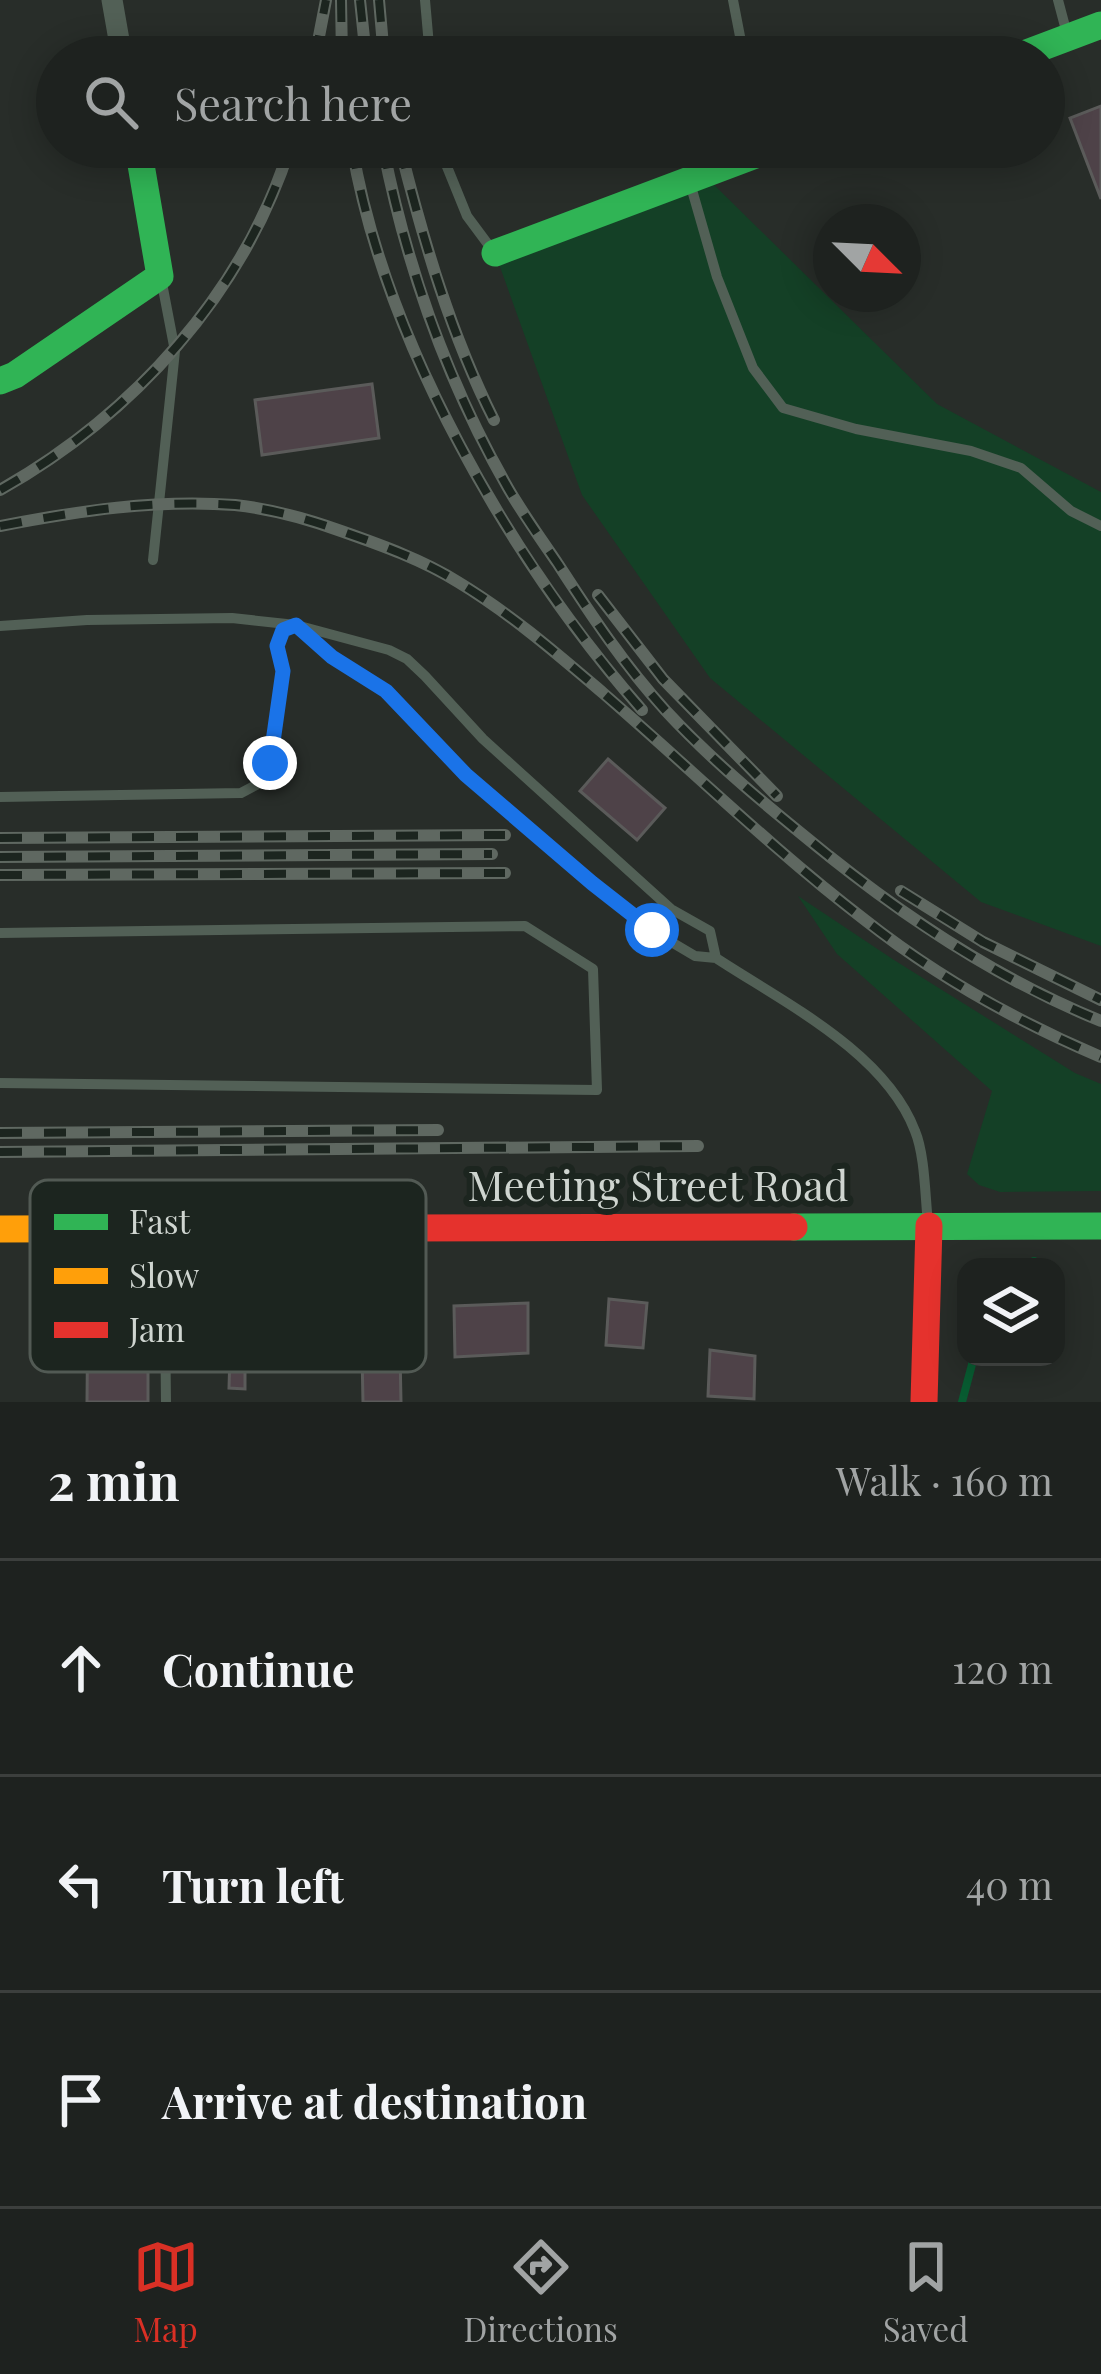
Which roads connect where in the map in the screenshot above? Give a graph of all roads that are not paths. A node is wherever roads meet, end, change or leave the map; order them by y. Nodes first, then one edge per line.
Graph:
1 (112, 0) edge
2 (424, 0) edge
3 (733, 0) edge
4 (1058, 0) edge
5 (1101, 25) edge
6 (118, 36) edge
7 (428, 36) edge
8 (740, 36) edge
9 (1068, 38) junction
10 (1065, 39) edge
11 (142, 168) edge
12 (448, 168) edge
13 (719, 168) edge
14 (689, 180) junction
15 (495, 253) joint
16 (160, 276) junction
17 (0, 381) edge
18 (1101, 526) edge
19 (153, 560) dead end
20 (296, 625) junction
21 (0, 626) edge
22 (0, 797) edge
23 (0, 933) edge
24 (716, 958) junction
25 (0, 1083) edge
26 (928, 1226) junction
27 (1101, 1226) edge
28 (426, 1227) edge
29 (0, 1229) edge
30 (30, 1229) edge
31 (166, 1372) edge
32 (166, 1402) edge
33 (924, 1402) edge

1 - 6 street
2 - 7 lane
3 - 8 lane
4 - 9 lane
5 - 9 street
9 - 10 street
11 - 16 street
12 - 15 lane
13 - 14 street
14 - 15 street
14 - 18 lane
16 - 17 street
16 - 19 lane
20 - 21 lane
20 - 22 lane
20 - 24 lane
20 - 24 lane
23 - 25 lane
24 - 26 lane
26 - 27 street, Meeting Street Road
26 - 28 street, Meeting Street Road
26 - 33 street
29 - 30 street, Meeting Street Road
31 - 32 lane

